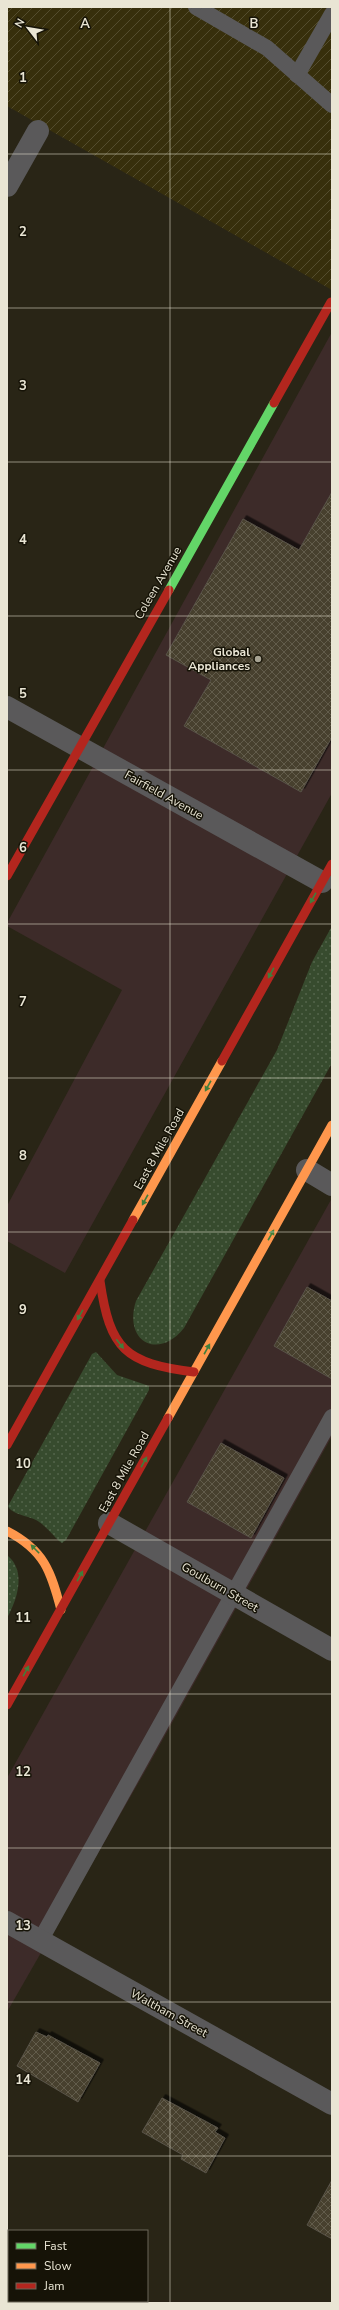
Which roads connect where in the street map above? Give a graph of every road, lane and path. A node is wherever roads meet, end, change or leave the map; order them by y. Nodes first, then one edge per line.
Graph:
1 (196, 7) edge
2 (332, 14) edge
3 (297, 75) junction
4 (332, 105) edge
5 (38, 131) dead end
6 (7, 186) edge
7 (331, 302) dead end
8 (7, 707) edge
9 (79, 747) junction
10 (327, 873) edge
11 (7, 876) edge
12 (332, 1125) edge
13 (307, 1170) junction
14 (332, 1185) edge
15 (100, 1281) junction
16 (194, 1372) junction
17 (332, 1416) edge
18 (7, 1445) edge
19 (109, 1523) junction
20 (7, 1531) edge
21 (234, 1595) junction
22 (61, 1610) junction
23 (332, 1650) edge
24 (7, 1705) edge
25 (7, 1922) edge
26 (40, 1941) junction
27 (332, 2104) edge

1 - 3 lane
2 - 3 lane
3 - 4 lane
5 - 6 street
7 - 9 main road, Coleen Avenue
8 - 9 street, Fairfield Avenue
9 - 10 street, Fairfield Avenue
9 - 11 main road, Coleen Avenue
10 -> 15 main road, East 8 Mile Road
12 - 13 main road, East 8 Mile Road
13 - 14 street
16 -> 13 main road, East 8 Mile Road
15 -> 16 main road
15 -> 18 main road, East 8 Mile Road
19 -> 16 main road, East 8 Mile Road
17 - 21 lane
19 - 21 street, Goulburn Street
22 -> 19 main road, East 8 Mile Road
22 -> 20 main road
21 - 23 street, Goulburn Street
21 - 26 lane
24 -> 22 main road, East 8 Mile Road
25 - 26 street, Waltham Street
26 - 27 street, Waltham Street

